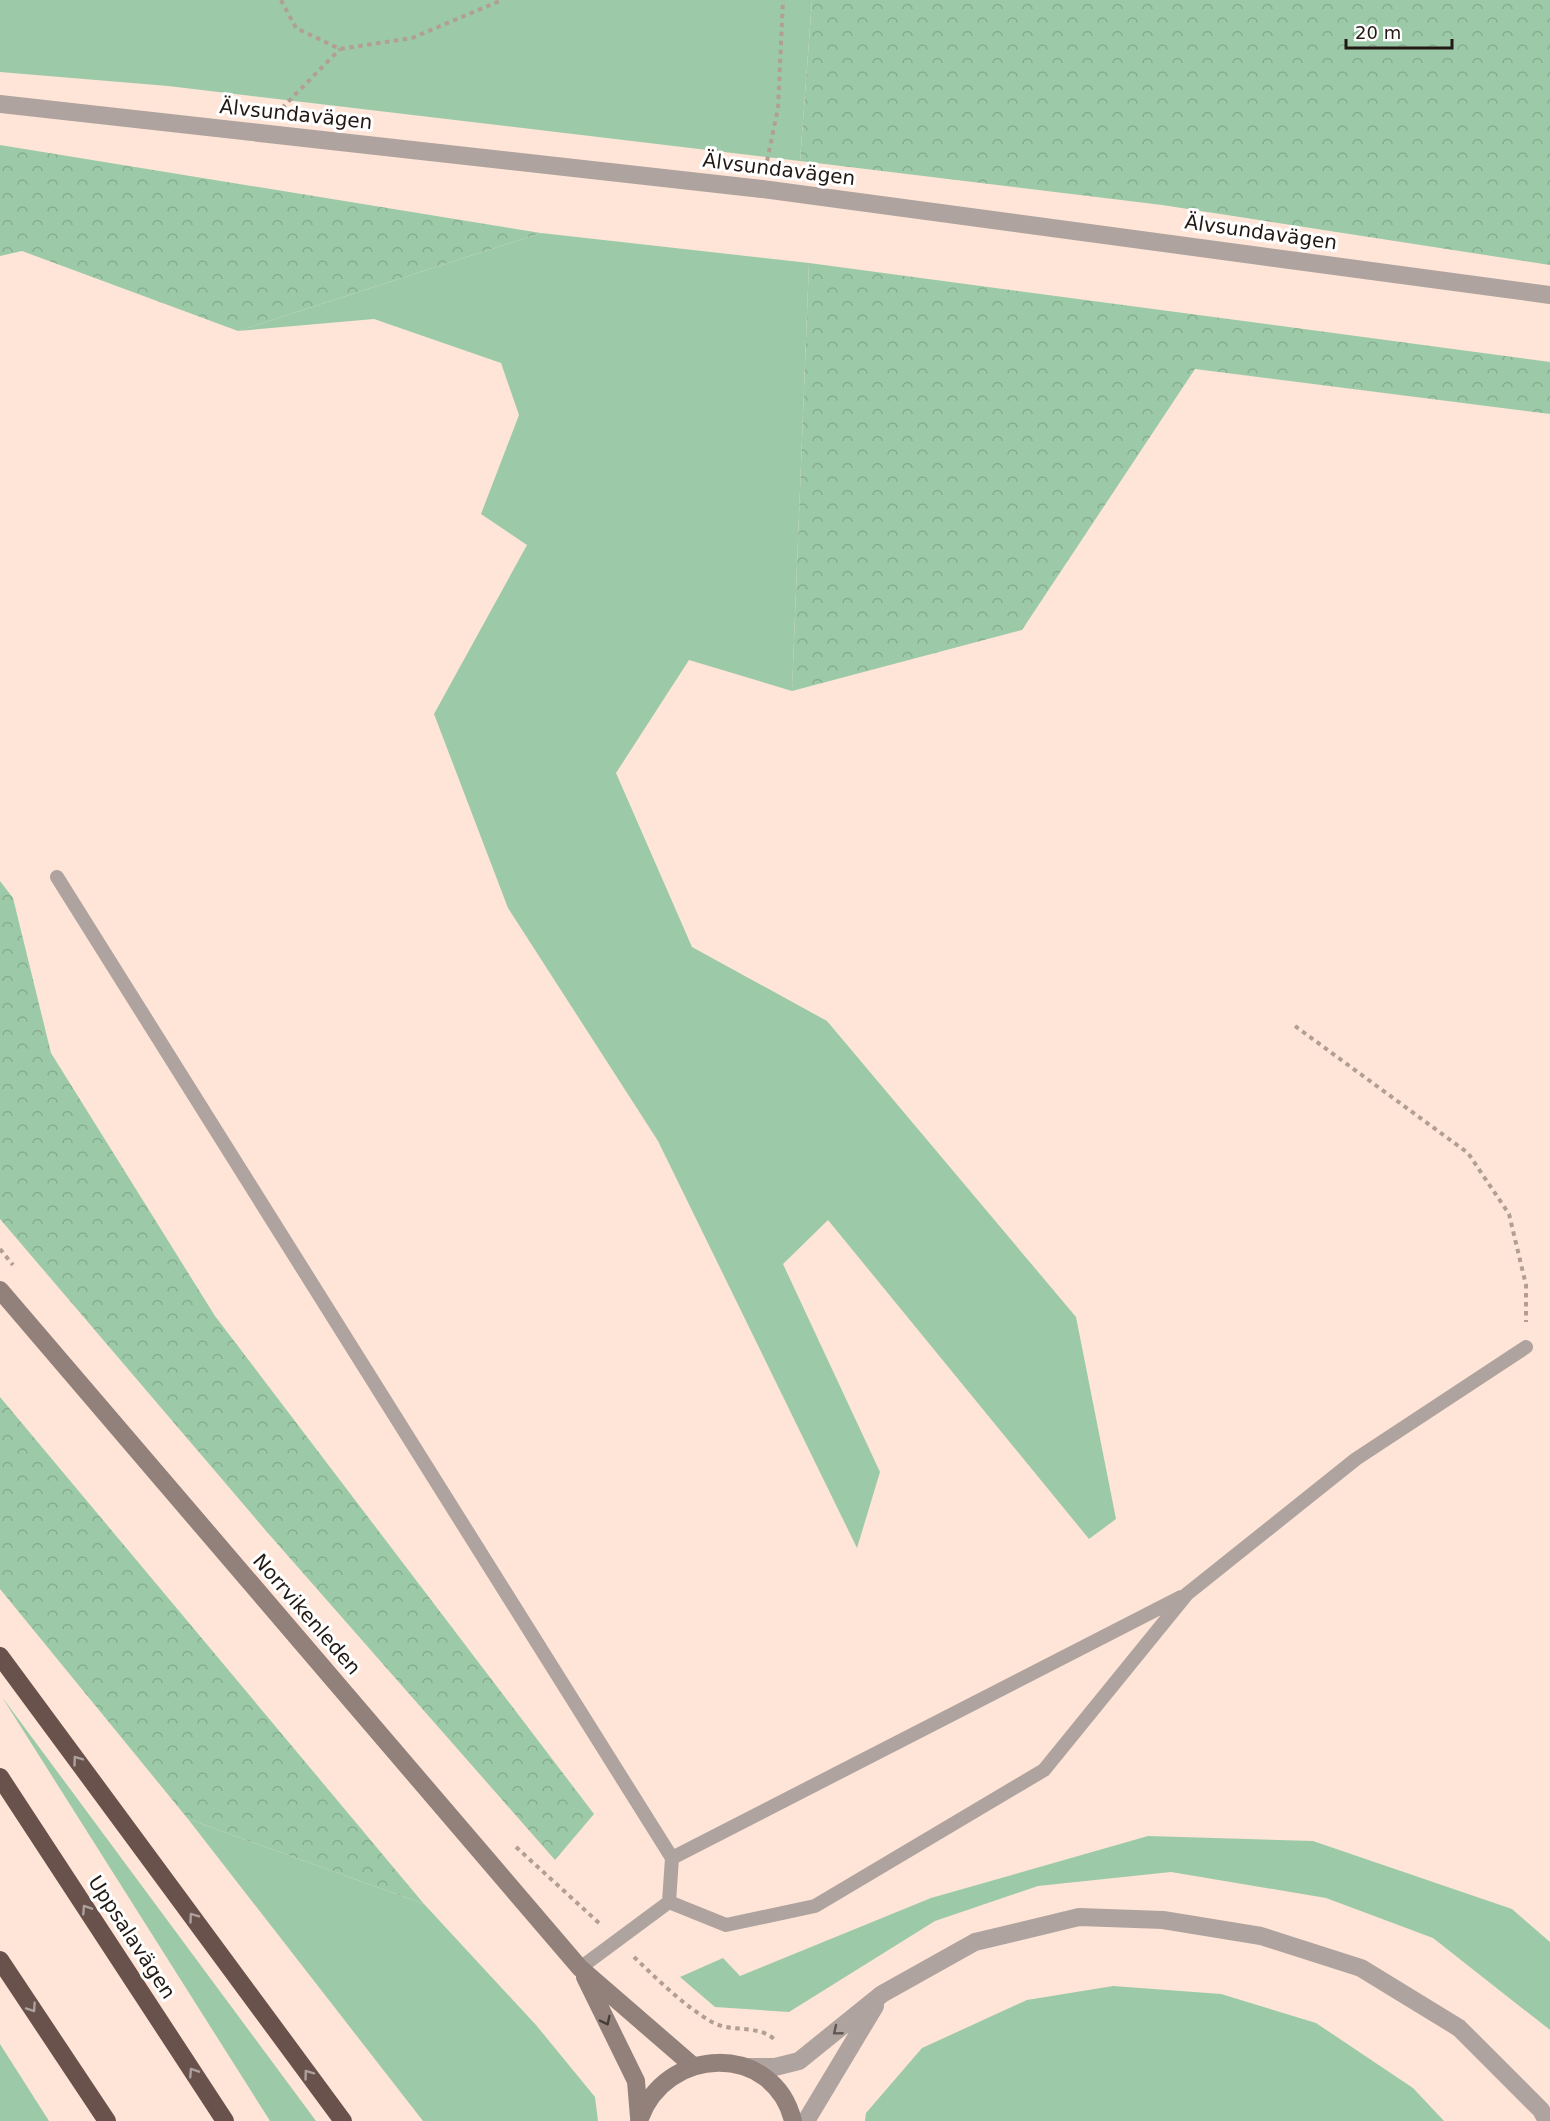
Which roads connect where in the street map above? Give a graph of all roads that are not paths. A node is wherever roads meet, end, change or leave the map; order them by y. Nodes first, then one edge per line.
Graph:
1 (0, 104) edge
2 (1550, 295) edge
3 (57, 876) dead end
4 (0, 1290) edge
5 (1526, 1347) road end
6 (1187, 1594) junction
7 (0, 1656) edge
8 (0, 1777) edge
9 (672, 1858) junction
10 (669, 1902) junction
11 (0, 1960) edge
12 (580, 1968) junction
13 (882, 1994) junction
14 (692, 2065) junction
15 (747, 2067) junction
16 (639, 2120) edge
17 (107, 2121) edge
18 (225, 2121) edge
19 (343, 2121) edge
20 (793, 2121) edge
21 (806, 2121) edge
22 (1547, 2121) edge

1 - 2 street, Älvsundavägen
3 - 9 lane
4 - 12 main road, Norrvikenleden
5 - 6 lane
6 - 9 lane
6 - 10 lane
19 -> 7 highway
18 -> 8 highway, Uppsalavägen
9 - 10 lane
10 - 12 lane
11 -> 17 highway
12 - 14 main road, Norrvikenleden
12 -> 16 main road, Norrvikenleden
13 -> 15 street
13 - 21 street
13 - 22 street
14 - 15 main road
14 - 16 main road
15 - 20 main road

